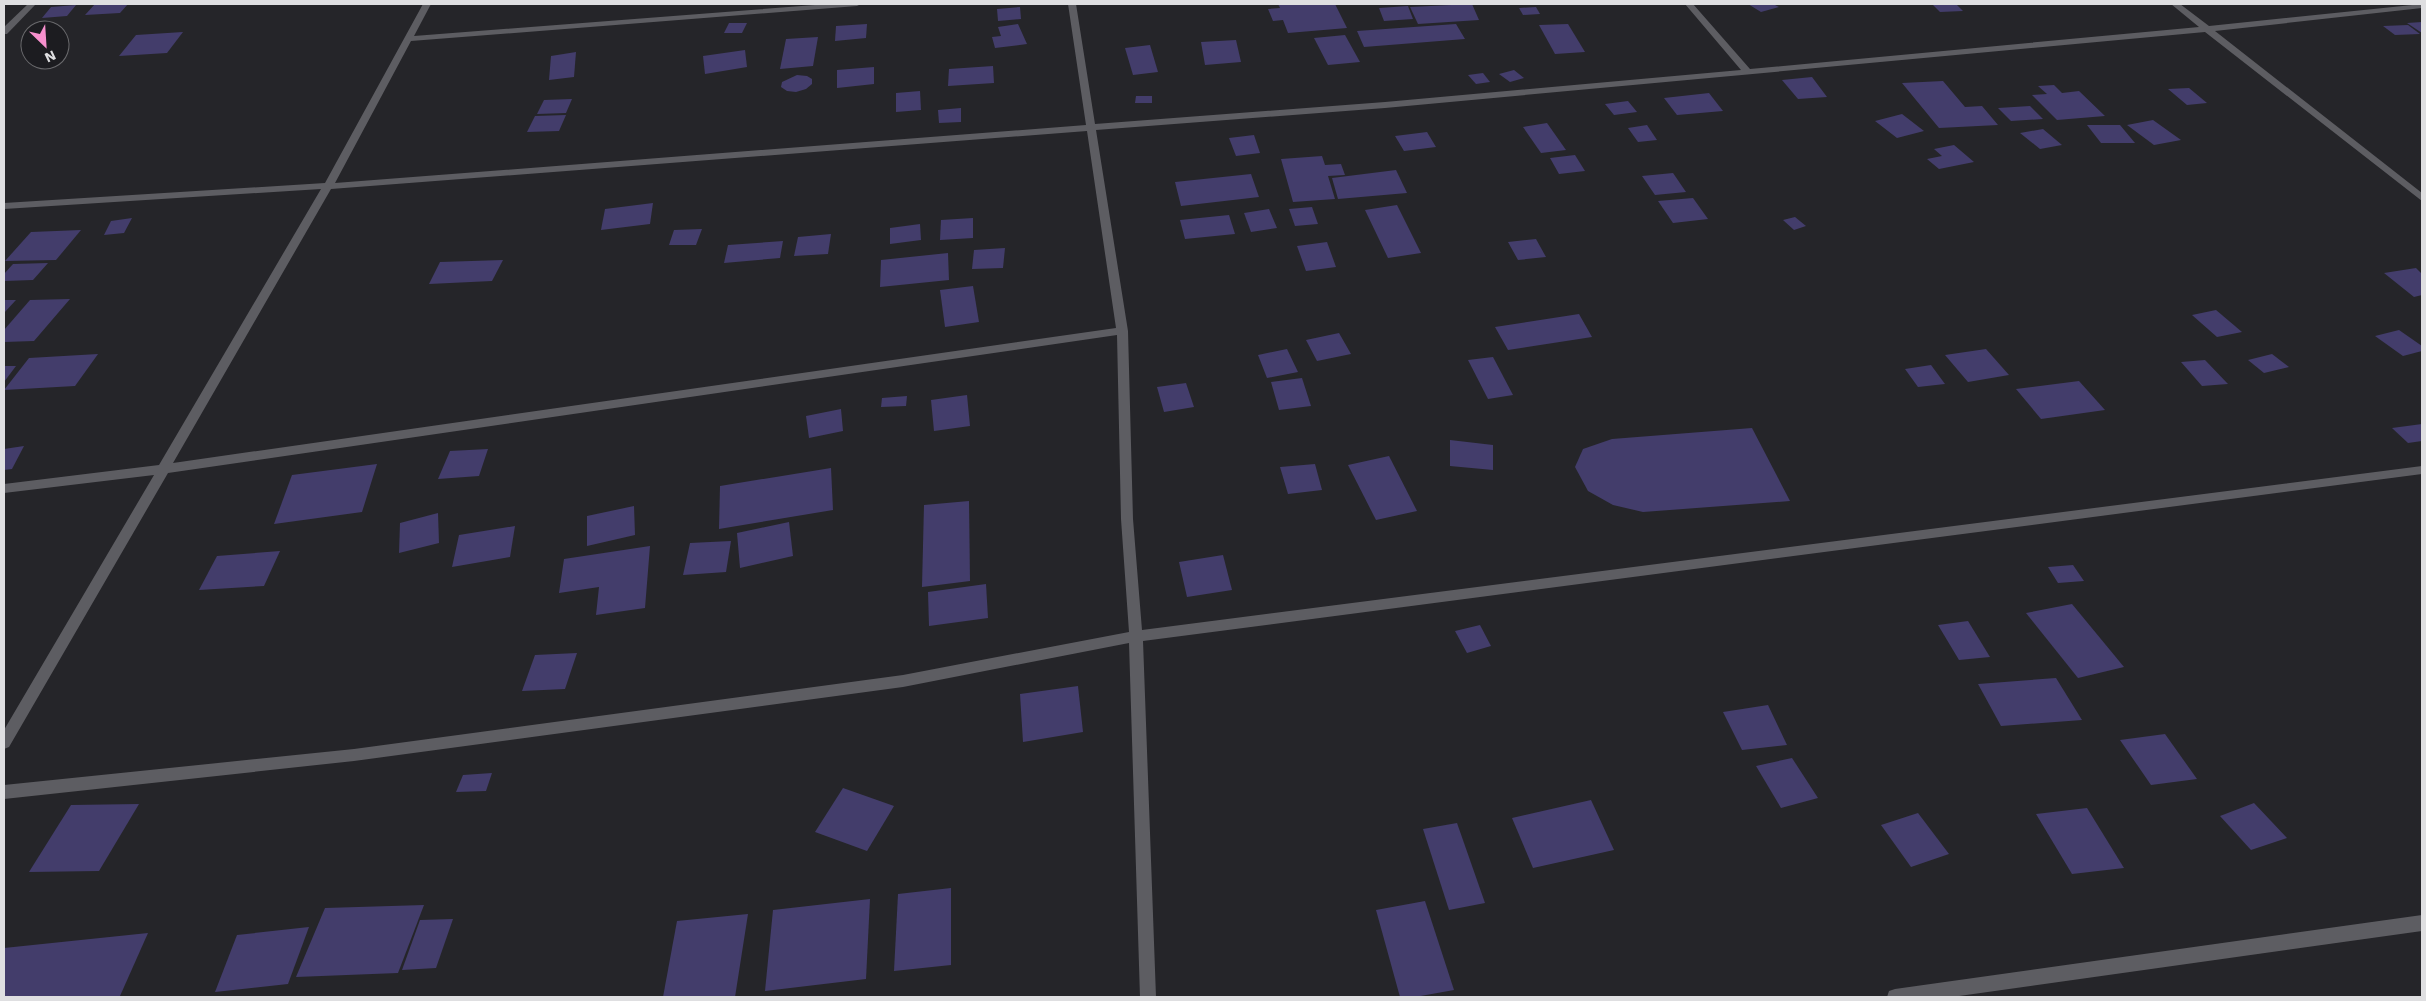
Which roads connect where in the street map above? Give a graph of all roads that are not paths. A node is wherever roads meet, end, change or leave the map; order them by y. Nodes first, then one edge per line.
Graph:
1 (32, 4) edge
2 (427, 4) edge
3 (857, 4) edge
4 (1072, 4) edge
5 (1689, 4) edge
6 (2175, 4) edge
7 (2422, 6) edge
8 (2209, 29) junction
9 (4, 32) edge
10 (408, 38) junction
11 (1748, 72) junction
12 (1091, 126) junction
13 (328, 186) junction
14 (2420, 195) edge
15 (4, 206) edge
16 (1122, 331) junction
17 (163, 469) junction
18 (2422, 470) edge
19 (4, 488) edge
20 (1136, 636) junction
21 (4, 743) edge
22 (4, 792) edge
23 (2422, 923) edge
24 (1148, 997) edge
25 (1895, 997) edge

1 - 9 street
2 - 10 street
3 - 10 street
4 - 12 street
5 - 11 street
6 - 8 street
7 - 8 street
8 - 11 street
8 - 14 street
10 - 13 street
11 - 12 street
12 - 13 street
12 - 16 street
13 - 15 street
13 - 17 street
16 - 17 street
16 - 20 street
17 - 19 street
17 - 21 street
18 - 20 street
20 - 22 street
20 - 24 street
23 - 25 street

